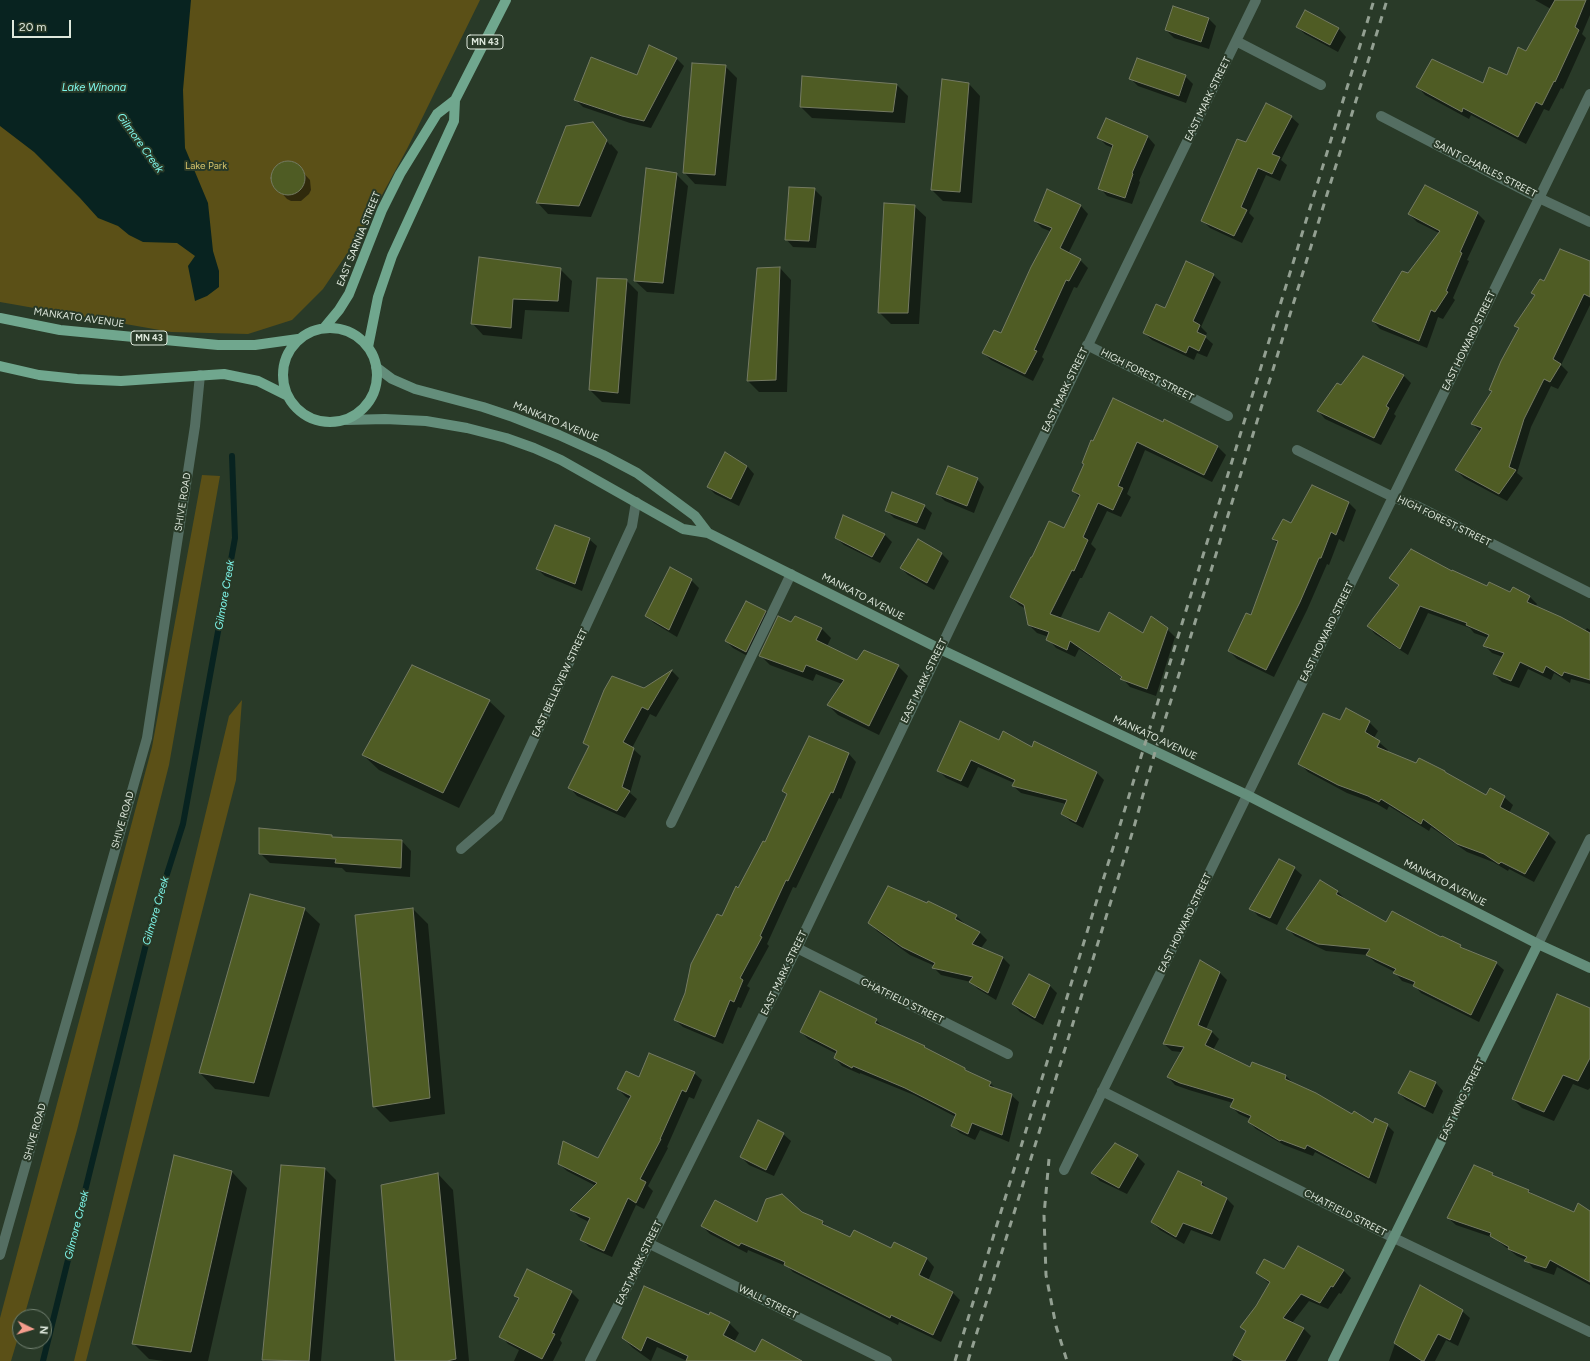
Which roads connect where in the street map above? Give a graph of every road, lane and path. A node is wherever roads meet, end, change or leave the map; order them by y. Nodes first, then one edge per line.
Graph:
1 (506, 0) edge
2 (1256, 0) edge
3 (1236, 41) junction
4 (1321, 85) dead end
5 (1590, 94) edge
6 (455, 100) junction
7 (1381, 116) dead end
8 (1539, 198) junction
9 (1590, 222) edge
10 (0, 318) edge
11 (324, 328) junction
12 (298, 339) junction
13 (1087, 345) junction
14 (368, 347) junction
15 (0, 366) edge
16 (376, 367) junction
17 (200, 375) junction
18 (286, 395) junction
19 (1228, 416) dead end
20 (347, 420) junction
21 (1297, 450) dead end
22 (1393, 497) junction
23 (636, 502) junction
24 (708, 533) junction
25 (791, 574) junction
26 (1590, 593) edge
27 (940, 649) junction
28 (1247, 795) junction
29 (671, 823) dead end
30 (1590, 839) edge
31 (461, 849) dead end
32 (1538, 944) junction
33 (797, 948) junction
34 (1590, 968) edge
35 (1008, 1054) dead end
36 (1102, 1091) junction
37 (1064, 1170) dead end
38 (1394, 1238) junction
39 (648, 1244) junction
40 (0, 1255) edge
41 (1590, 1332) edge
42 (590, 1361) edge
43 (887, 1361) edge
44 (1333, 1361) edge

1 - 6 main road, EAST SARNIA STREET / MN 43
2 - 3 street, EAST MARK STREET
3 - 4 street
3 - 13 street, EAST MARK STREET
5 - 8 street, EAST HOWARD STREET
6 - 11 main road, EAST SARNIA STREET / MN 43
6 - 14 main road, EAST SARNIA STREET / MN 43
7 - 8 street, SAINT CHARLES STREET
8 - 9 street, SAINT CHARLES STREET
8 - 22 street, EAST HOWARD STREET
10 - 12 main road, MANKATO AVENUE / MN 43
11 - 12 main road, MANKATO AVENUE / MN 43
11 - 14 main road, MANKATO AVENUE / MN 43
12 - 18 main road
13 - 19 street, HIGH FOREST STREET
13 - 27 street, EAST MARK STREET
14 - 16 main road, MANKATO AVENUE / MN 43
15 - 17 main road, MANKATO AVENUE / MN 43
16 - 20 main road, MANKATO AVENUE / MN 43
16 - 24 main road, MANKATO AVENUE
17 - 18 main road, MANKATO AVENUE / MN 43
17 - 40 street, SHIVE ROAD
18 - 20 main road, MANKATO AVENUE / MN 43
20 - 23 main road, MANKATO AVENUE
21 - 22 street, HIGH FOREST STREET
22 - 26 street, HIGH FOREST STREET
22 - 28 street, EAST HOWARD STREET
23 - 24 main road, MANKATO AVENUE
23 - 31 street, EAST BELLEVIEW STREET
24 - 25 main road, MANKATO AVENUE
25 - 27 main road, MANKATO AVENUE
25 - 29 street
27 - 28 main road, MANKATO AVENUE
27 - 33 street, EAST MARK STREET
28 - 32 main road, MANKATO AVENUE
28 - 36 street, EAST HOWARD STREET
30 - 32 street, EAST KING STREET
32 - 34 main road, MANKATO AVENUE
32 - 38 main road, EAST KING STREET
33 - 35 street, CHATFIELD STREET
33 - 39 street, EAST MARK STREET
36 - 37 street, EAST HOWARD STREET
36 - 38 street, CHATFIELD STREET
38 - 41 street, CHATFIELD STREET
38 - 44 main road, EAST KING STREET
39 - 42 street, EAST MARK STREET
39 - 43 street, WALL STREET

